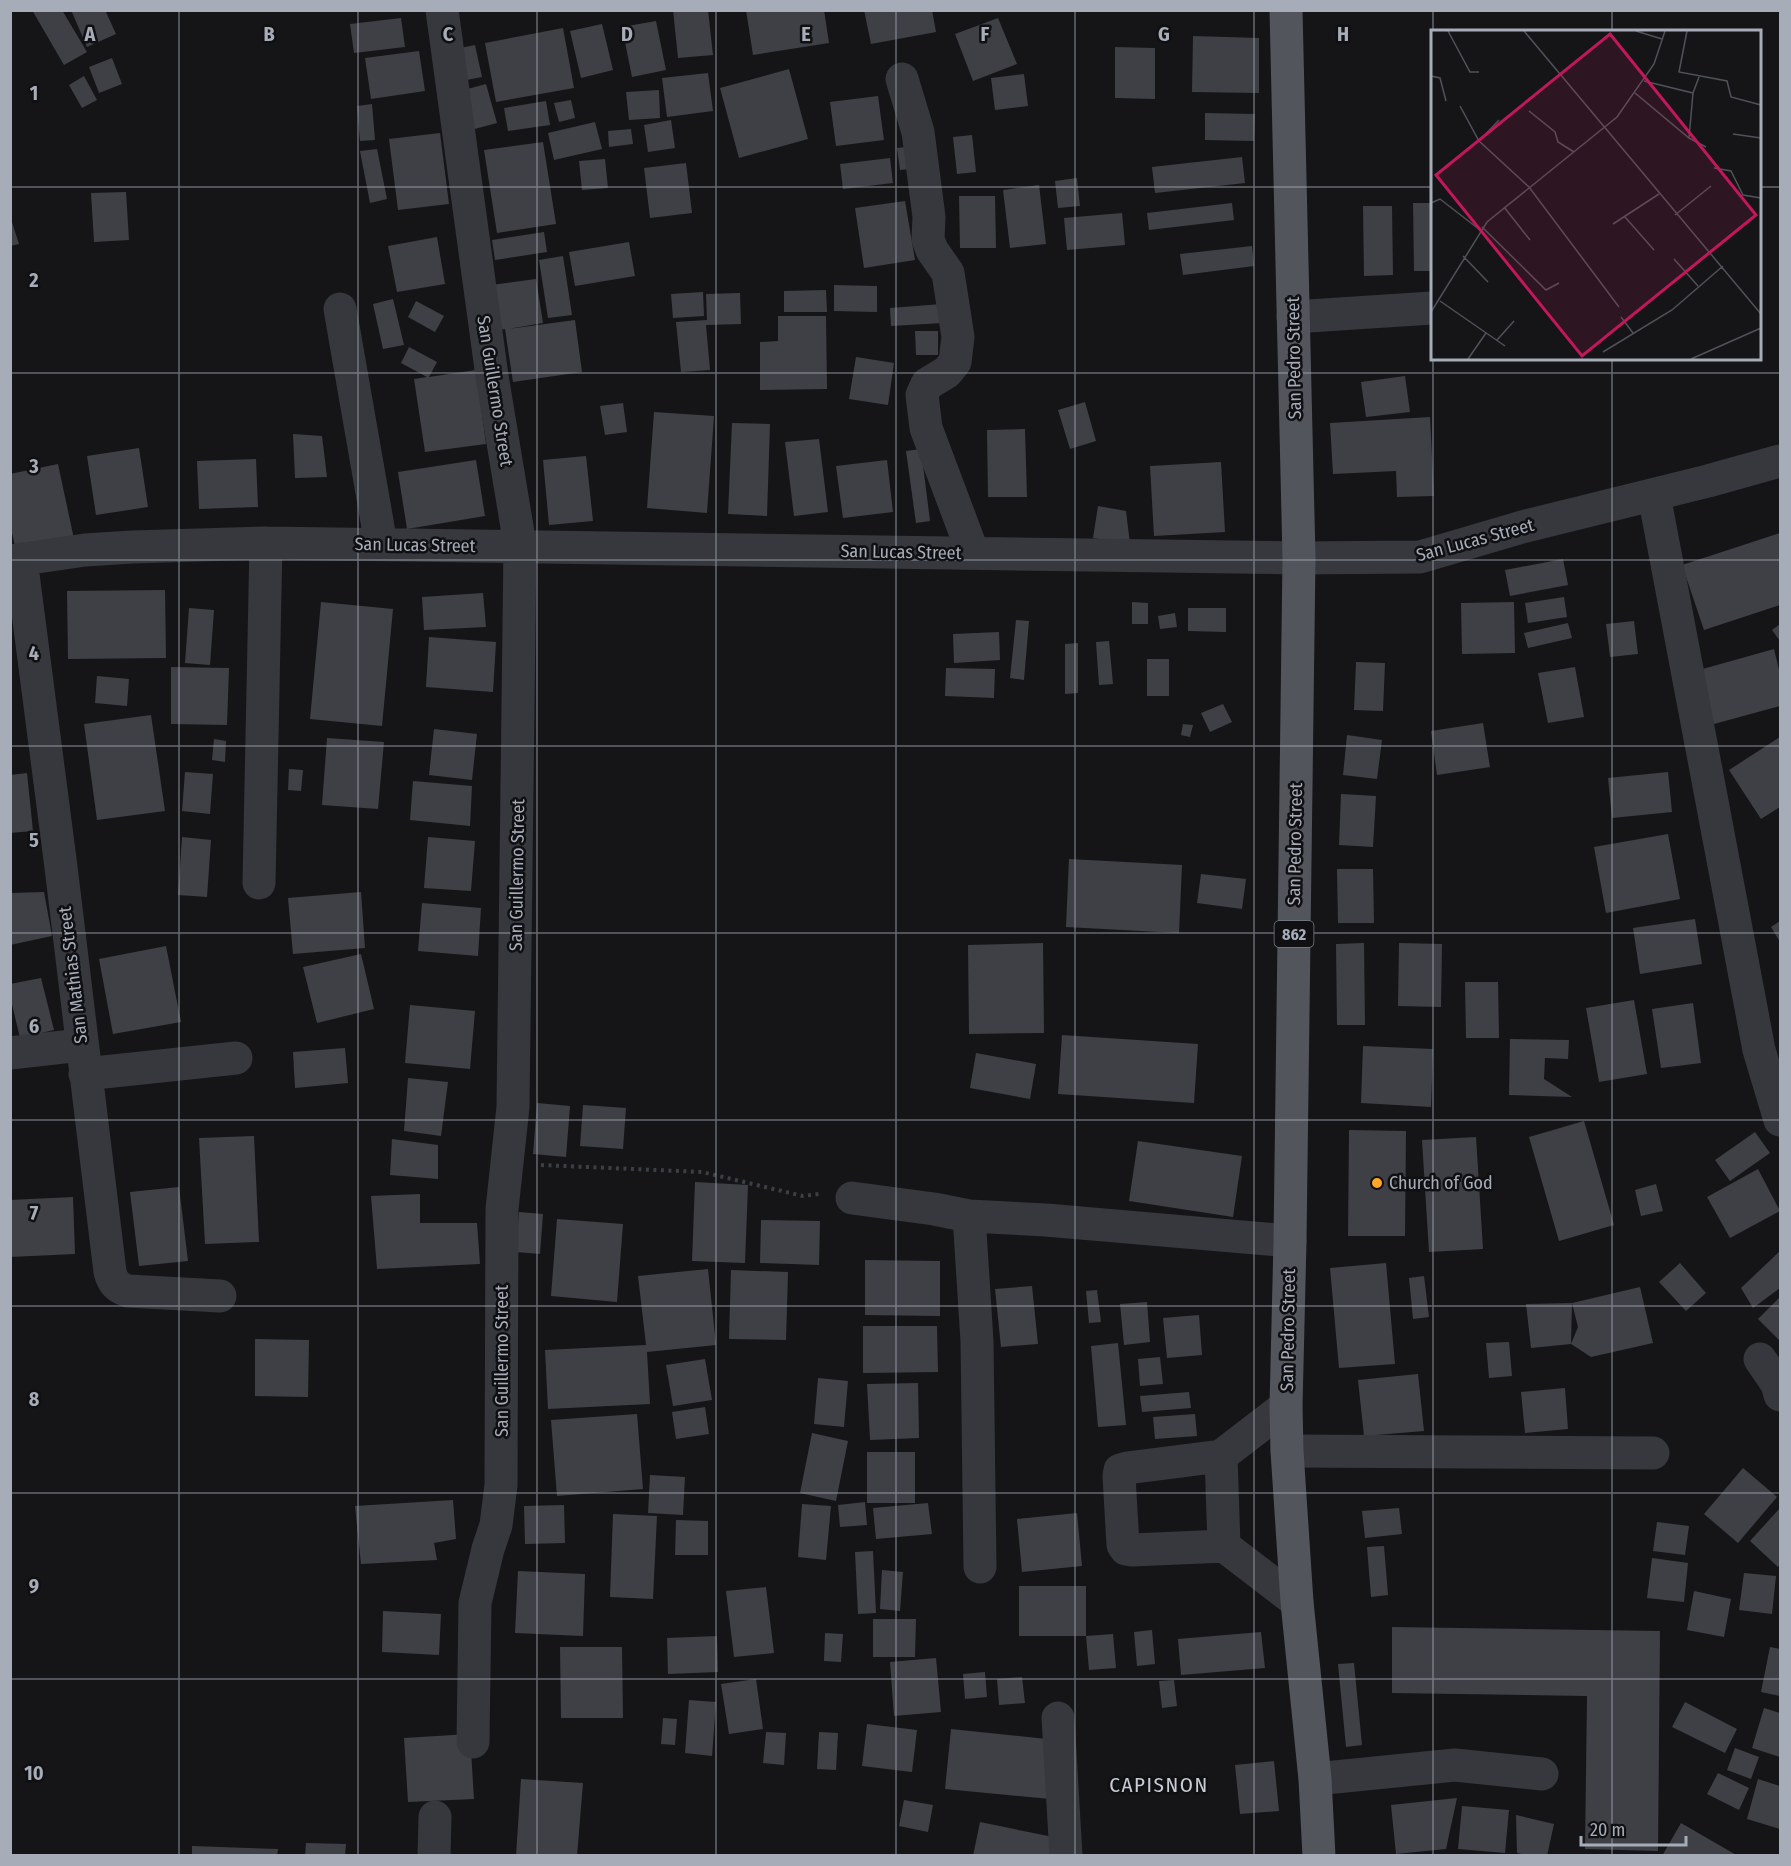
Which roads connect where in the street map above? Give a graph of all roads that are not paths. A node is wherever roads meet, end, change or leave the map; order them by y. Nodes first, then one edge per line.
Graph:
1 (442, 10) edge
2 (1286, 10) edge
3 (902, 79) dead end
4 (1431, 308) edge
5 (340, 309) dead end
6 (1293, 318) junction
7 (1777, 468) edge
8 (1654, 495) junction
9 (266, 543) junction
10 (381, 544) junction
11 (520, 546) junction
12 (973, 553) junction
13 (1299, 558) junction
14 (16, 560) edge
15 (259, 883) dead end
16 (1770, 1039) edge
17 (10, 1053) edge
18 (236, 1058) dead end
19 (83, 1059) junction
20 (1780, 1120) edge
21 (852, 1198) road end
22 (969, 1216) junction
23 (1290, 1241) junction
24 (220, 1296) dead end
25 (1760, 1359) dead end
26 (1780, 1395) edge
27 (1286, 1406) junction
28 (1287, 1452) junction
29 (1653, 1453) dead end
30 (1221, 1456) junction
31 (1224, 1546) junction
32 (980, 1567) dead end
33 (1297, 1602) junction
34 (1058, 1718) dead end
35 (473, 1742) dead end
36 (1542, 1774) dead end
37 (1316, 1779) junction
38 (435, 1817) dead end
39 (434, 1856) edge
40 (1066, 1856) edge
41 (1319, 1856) edge

1 - 11 street, San Guillermo Street
2 - 6 main road, San Pedro Street / 862
3 - 12 street
4 - 6 street
5 - 10 street
6 - 13 main road, San Pedro Street / 862
7 - 8 street, San Lucas Street
8 - 13 street, San Lucas Street
8 - 16 street
9 - 10 street, San Lucas Street
9 - 14 street, San Lucas Street
9 - 15 street
10 - 11 street, San Lucas Street
11 - 12 street, San Lucas Street
11 - 35 street, San Guillermo Street
12 - 13 street, San Lucas Street
13 - 23 main road, San Pedro Street / 862
14 - 19 street, San Mathias Street
16 - 20 street
17 - 19 street
18 - 19 street
19 - 24 street, San Mathias Street
21 - 22 street
22 - 23 street
22 - 32 street
23 - 27 main road, San Pedro Street / 862
25 - 26 street
27 - 28 main road, San Pedro Street / 862
27 - 30 street
28 - 29 street
28 - 33 main road, San Pedro Street / 862
30 - 31 street
30 - 31 street
31 - 33 street
33 - 37 main road, San Pedro Street / 862
34 - 40 street
36 - 37 street
37 - 41 main road, San Pedro Street / 862
38 - 39 street

